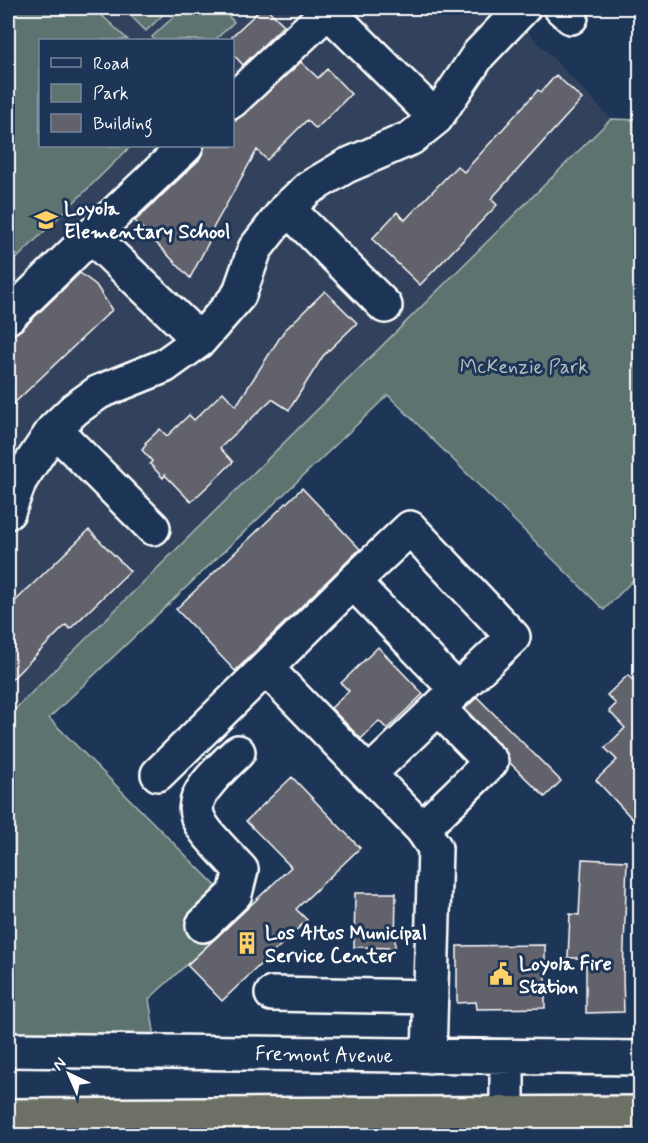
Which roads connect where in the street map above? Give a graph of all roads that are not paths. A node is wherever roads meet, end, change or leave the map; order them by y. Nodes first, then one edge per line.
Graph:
1 (523, 8) edge
2 (234, 100) edge
3 (436, 118) junction
4 (185, 147) edge
5 (287, 208) junction
6 (91, 236) junction
7 (385, 306) dead end
8 (8, 317) edge
9 (200, 340) junction
10 (54, 429) junction
11 (8, 512) edge
12 (153, 528) dead end
13 (353, 582) junction
14 (266, 668) junction
15 (448, 699) junction
16 (238, 752) dead end
17 (158, 774) dead end
18 (369, 774) junction
19 (422, 829) junction
20 (203, 925) dead end
21 (272, 994) dead end
22 (430, 997) junction
23 (8, 1050) edge
24 (429, 1056) junction
25 (507, 1058) junction
26 (640, 1058) edge
27 (640, 1113) edge
28 (8, 1116) edge
29 (507, 1124) edge

1 - 3 street
2 - 3 street
3 - 5 street
4 - 6 street
5 - 7 street
5 - 9 street
6 - 8 street
6 - 9 street
9 - 10 street
10 - 11 street
10 - 12 street
13 - 14 street
13 - 15 street
13 - 15 street
14 - 17 street
14 - 18 street
15 - 18 street
15 - 19 street
16 - 20 street
18 - 19 street
19 - 22 street
21 - 22 street
22 - 24 street
23 - 24 street, Fremont Avenue
24 - 25 street, Fremont Avenue
25 - 26 street, Fremont Avenue
25 - 29 street
27 - 29 highway
28 - 29 highway

